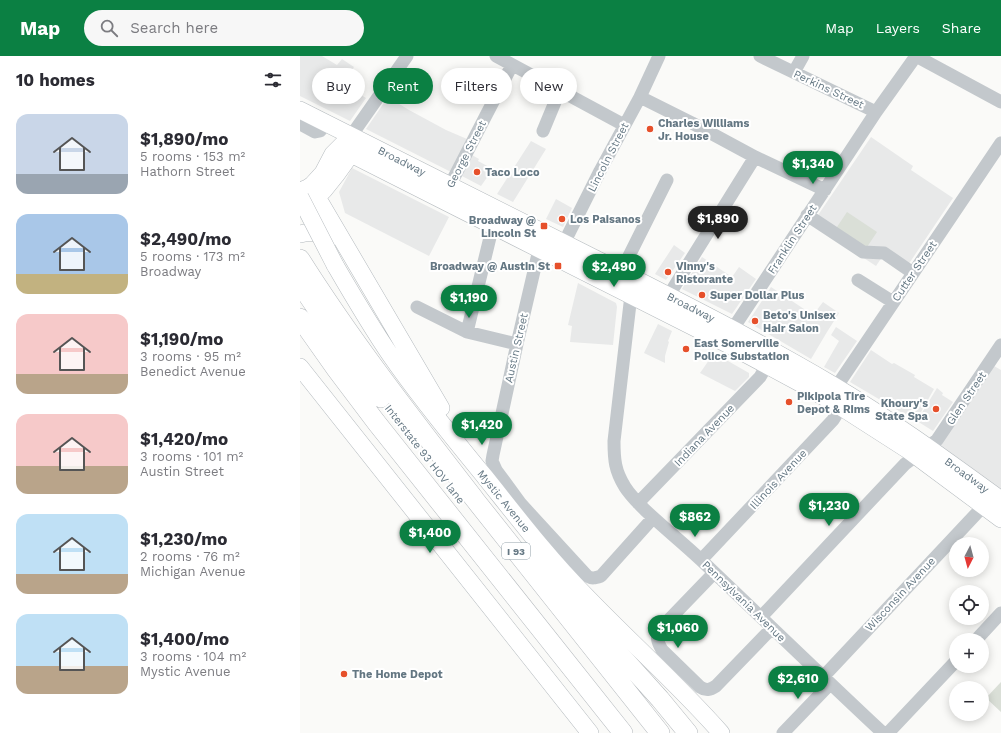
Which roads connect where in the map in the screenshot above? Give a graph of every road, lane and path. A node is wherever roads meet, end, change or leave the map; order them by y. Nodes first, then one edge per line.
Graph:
1 (407, 56) edge
2 (496, 56) edge
3 (659, 56) edge
4 (760, 56) edge
5 (803, 56) edge
6 (916, 56) edge
7 (512, 65) junction
8 (520, 69) edge
9 (794, 72) junction
10 (640, 96) junction
11 (577, 99) edge
12 (1001, 102) edge
13 (554, 104) edge
14 (300, 110) edge
15 (876, 112) junction
16 (326, 123) junction
17 (300, 124) edge
18 (624, 125) junction
19 (543, 131) dead end
20 (350, 142) junction
21 (1001, 143) edge
22 (755, 157) junction
23 (667, 180) dead end
24 (825, 190) junction
25 (447, 193) junction
26 (305, 194) edge
27 (300, 210) edge
28 (807, 215) junction
29 (493, 225) junction
30 (300, 234) edge
31 (541, 240) junction
32 (560, 250) junction
33 (351, 254) junction
34 (300, 259) edge
35 (621, 272) junction
36 (913, 273) junction
37 (858, 280) dead end
38 (300, 284) edge
39 (631, 295) junction
40 (893, 302) junction
41 (664, 303) junction
42 (417, 307) dead end
43 (300, 318) edge
44 (467, 332) junction
45 (732, 337) junction
46 (517, 344) junction
47 (1001, 345) edge
48 (767, 365) junction
49 (300, 367) edge
50 (374, 367) junction
51 (839, 397) junction
52 (922, 451) junction
53 (468, 456) junction
54 (993, 500) edge
55 (638, 503) junction
56 (654, 518) junction
57 (1001, 518) edge
58 (701, 560) junction
59 (714, 573) junction
60 (587, 586) junction
61 (1001, 613) edge
62 (761, 617) junction
63 (772, 628) junction
64 (982, 633) edge
65 (949, 668) edge
66 (826, 680) junction
67 (586, 729) edge
68 (623, 733) edge
69 (646, 733) edge
70 (660, 733) edge
71 (688, 733) edge
72 (702, 733) edge
73 (722, 733) edge
74 (783, 733) edge
75 (883, 733) edge
76 (888, 733) edge

1 - 20 street
2 - 7 street
3 - 10 street, Lincoln Street
4 - 9 street, Perkins Street
5 - 9 street
6 - 12 street
6 - 15 street, Franklin Street
7 - 8 street
7 - 25 street, George Street
9 - 15 street, Perkins Street
10 - 18 street, Lincoln Street
10 - 22 street
11 - 18 street
13 - 19 street
14 - 16 main road, Broadway
15 - 24 street, Franklin Street
16 - 17 street
16 - 20 main road, Broadway
18 - 32 street, Lincoln Street
20 - 25 main road, Broadway
20 - 26 main road
21 - 36 street, Cutter Street
22 - 24 street
22 - 41 street
23 - 35 street
24 - 28 street, Franklin Street
25 - 29 main road, Broadway
25 - 31 main road, Broadway
26 - 27 main road
26 - 33 main road
26 - 53 main road, Mystic Avenue, bridge
28 - 36 street
28 - 45 street, Franklin Street
29 - 31 main road, Broadway
29 - 44 street
30 - 33 main road
31 - 32 main road, Broadway
31 - 46 street, Austin Street
32 - 35 main road, Broadway
32 - 39 main road, Broadway
33 - 53 main road
34 - 50 highway, I 93
35 - 39 street
35 - 41 main road, Broadway
36 - 40 street, Cutter Street
37 - 40 street
38 - 69 highway, Interstate 93 HOV lane / I 93
39 - 41 main road, Broadway
39 - 55 street, Pennsylvania Avenue
40 - 51 street, Cutter Street
41 - 45 main road, Broadway
42 - 44 street
43 - 68 highway, I 93
44 - 46 street
45 - 48 main road, Broadway
45 - 51 main road, Broadway
46 - 60 street, Austin Street
47 - 52 street, Glen Street
48 - 51 main road, Broadway
48 - 55 street, Indiana Avenue
49 - 67 main road
50 - 70 highway, I 93
50 - 71 highway
51 - 52 main road, Broadway
51 - 58 street, Illinois Avenue
52 - 54 main road, Broadway
52 - 62 street, Glen Street
53 - 60 main road, Mystic Avenue
54 - 57 main road, Broadway
54 - 66 street, Wisconsin Avenue
55 - 56 street, Pennsylvania Avenue
56 - 58 street, Pennsylvania Avenue
56 - 60 street
58 - 59 street, Pennsylvania Avenue
59 - 62 street, Pennsylvania Avenue
59 - 63 street
60 - 72 highway
60 - 73 main road, Mystic Avenue
61 - 64 street
62 - 63 street, Pennsylvania Avenue
63 - 66 street, Pennsylvania Avenue
65 - 76 street
66 - 74 street, Wisconsin Avenue
66 - 75 street, Pennsylvania Avenue

